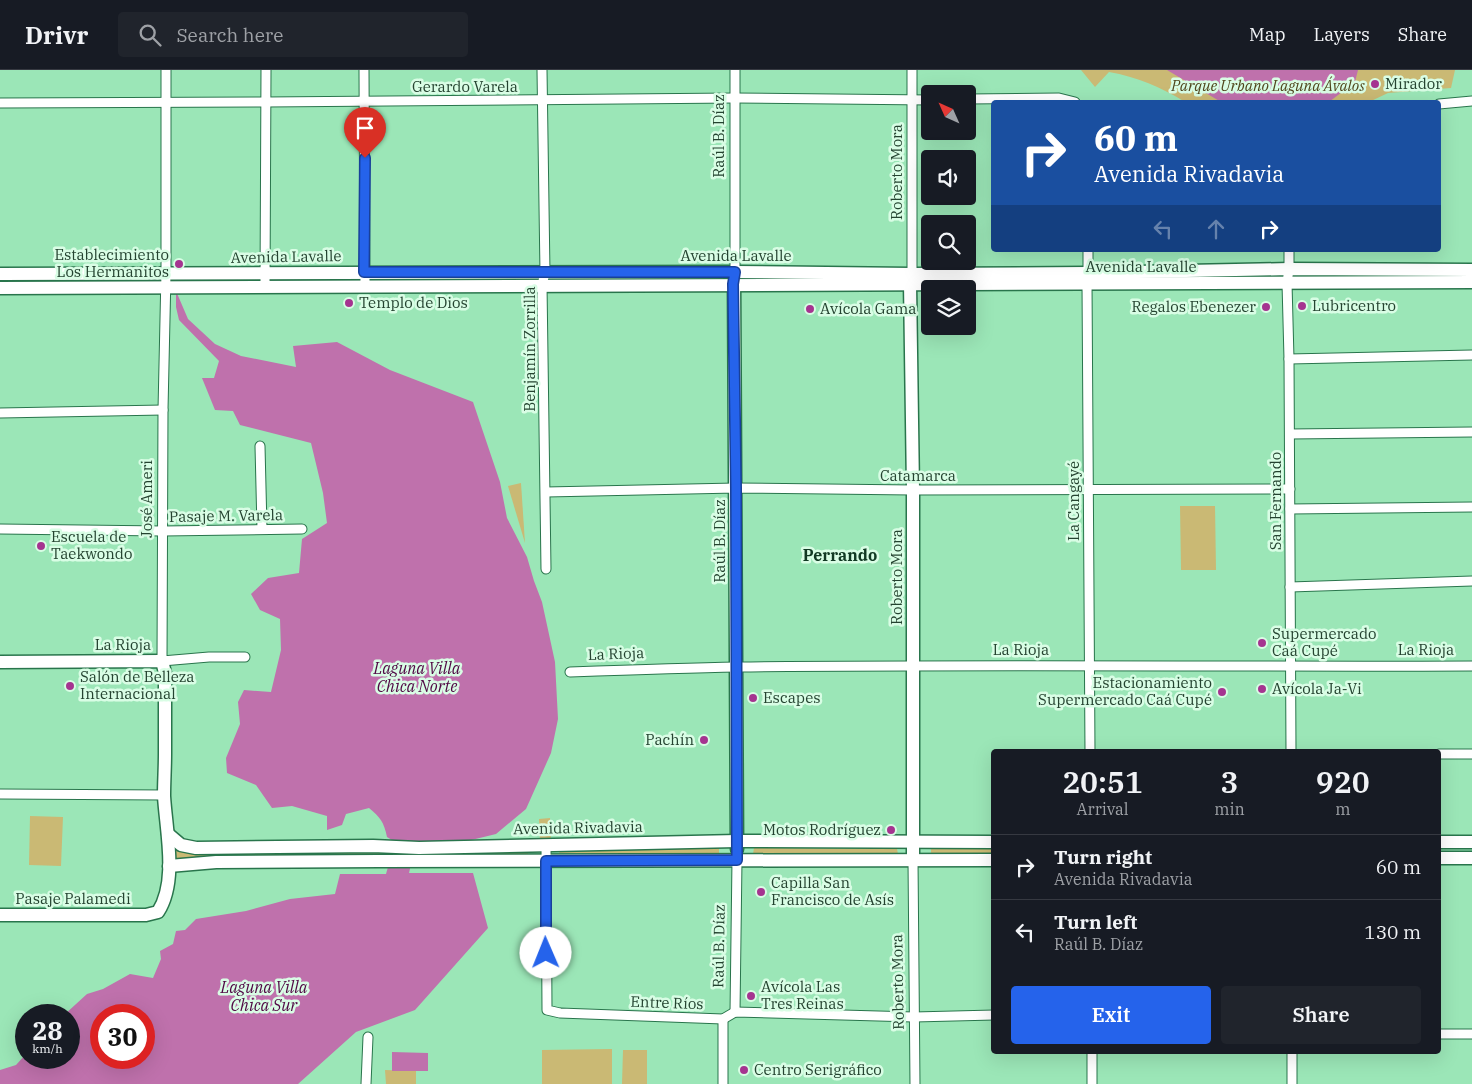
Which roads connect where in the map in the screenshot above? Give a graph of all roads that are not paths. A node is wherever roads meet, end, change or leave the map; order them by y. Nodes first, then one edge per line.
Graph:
1 (166, 70) edge
2 (266, 70) edge
3 (364, 70) edge
4 (542, 70) edge
5 (735, 70) edge
6 (912, 70) edge
7 (735, 98) junction
8 (543, 100) junction
9 (913, 100) junction
10 (921, 100) edge
11 (976, 100) edge
12 (1067, 100) edge
13 (1472, 101) edge
14 (0, 102) edge
15 (166, 102) junction
16 (266, 102) junction
17 (365, 102) junction
18 (1441, 104) edge
19 (1088, 252) edge
20 (1289, 252) edge
21 (1289, 269) junction
22 (1472, 270) edge
23 (364, 272) junction
24 (166, 273) junction
25 (0, 274) edge
26 (734, 278) junction
27 (1088, 278) junction
28 (544, 279) junction
29 (911, 279) junction
30 (266, 280) junction
31 (1472, 282) edge
32 (1287, 283) junction
33 (365, 285) junction
34 (165, 287) junction
35 (0, 288) edge
36 (1472, 355) edge
37 (1289, 359) junction
38 (163, 410) junction
39 (0, 413) edge
40 (1472, 432) edge
41 (1290, 434) junction
42 (260, 446) dead end
43 (736, 488) junction
44 (1290, 489) junction
45 (913, 490) junction
46 (1088, 490) junction
47 (546, 492) junction
48 (1472, 506) edge
49 (1290, 509) junction
50 (0, 529) edge
51 (262, 529) junction
52 (302, 529) dead end
53 (163, 531) junction
54 (546, 569) dead end
55 (1472, 581) edge
56 (1290, 586) junction
57 (245, 657) dead end
58 (162, 661) junction
59 (0, 662) edge
60 (1088, 665) junction
61 (1472, 666) edge
62 (736, 667) junction
63 (914, 667) junction
64 (1290, 667) junction
65 (570, 672) dead end
66 (1090, 749) edge
67 (1291, 749) edge
68 (1441, 754) edge
69 (1472, 754) edge
70 (0, 794) edge
71 (164, 795) junction
72 (168, 834) junction
73 (737, 841) junction
74 (913, 842) junction
75 (991, 842) edge
76 (1441, 842) edge
77 (1472, 842) edge
78 (546, 845) junction
79 (1441, 858) edge
80 (1472, 858) edge
81 (737, 860) junction
82 (913, 860) junction
83 (991, 860) edge
84 (546, 861) junction
85 (169, 866) junction
86 (0, 915) edge
87 (146, 915) joint
88 (735, 1012) junction
89 (991, 1015) edge
90 (914, 1017) junction
91 (723, 1019) junction
92 (1441, 1034) edge
93 (1472, 1034) edge
94 (368, 1038) dead end
95 (1092, 1054) edge
96 (1292, 1054) edge
97 (366, 1084) edge
98 (723, 1084) edge
99 (915, 1084) edge
100 (1092, 1084) edge
101 (1292, 1084) edge

1 - 15 street, José Ameri
2 - 16 street
3 - 17 street
4 - 8 street, Benjamín Zorrilla
5 - 7 street, Raúl B. Díaz
6 - 9 street, Roberto Mora
7 - 8 street, Gerardo Varela
7 - 9 street, Gerardo Varela
7 - 26 street, Raúl B. Díaz
8 - 17 street, Gerardo Varela
8 - 28 street, Benjamín Zorrilla
9 - 10 street, Gerardo Varela
9 - 29 street, Roberto Mora
11 - 12 street
13 - 18 street
14 - 15 street, Gerardo Varela
15 - 16 street, Gerardo Varela
15 - 24 street, José Ameri
16 - 17 street, Gerardo Varela
16 - 30 street
17 - 23 street
19 - 27 street, La Cangayé
20 - 21 street, San Fernando
21 - 22 street, Avenida Lavalle
21 - 27 street, Avenida Lavalle
21 - 32 street, San Fernando
23 - 28 street, Avenida Lavalle
23 - 30 street, Avenida Lavalle
23 - 33 street
24 - 25 street, Avenida Lavalle
24 - 30 street, Avenida Lavalle
24 - 34 street, José Ameri
26 - 28 street, Avenida Lavalle
26 - 29 street, Avenida Lavalle
26 - 43 street, Raúl B. Díaz
27 - 29 street, Avenida Lavalle
27 - 32 street, Avenida Lavalle
27 - 46 street, La Cangayé
28 - 33 street, Avenida Lavalle
28 - 47 street, Benjamín Zorrilla
29 - 45 street, Roberto Mora
30 - 33 street, Avenida Lavalle
30 - 34 street, Avenida Lavalle
31 - 32 street, Avenida Lavalle
32 - 37 street, San Fernando
34 - 35 street, Avenida Lavalle
34 - 38 street, José Ameri
36 - 37 street
37 - 41 street, San Fernando
38 - 39 street
38 - 53 street, José Ameri
40 - 41 street
41 - 44 street, San Fernando
42 - 51 street
43 - 45 street, Catamarca
43 - 47 street, Catamarca
43 - 62 street, Raúl B. Díaz
44 - 46 street, Catamarca
44 - 49 street, San Fernando
45 - 46 street, Catamarca
45 - 63 street, Roberto Mora
46 - 60 street, La Cangayé
47 - 54 street, Benjamín Zorrilla
48 - 49 street
49 - 56 street, San Fernando
50 - 53 street, Pasaje M. Varela
51 - 52 street, Pasaje M. Varela
51 - 53 street, Pasaje M. Varela
53 - 58 street, José Ameri
55 - 56 street
56 - 64 street, San Fernando
57 - 58 street, La Rioja
58 - 59 street, La Rioja
58 - 71 street, José Ameri
60 - 63 street, La Rioja
60 - 64 street, La Rioja
60 - 66 street, La Cangayé
61 - 64 street, La Rioja
62 - 63 street, La Rioja
62 - 65 street, La Rioja
62 - 73 street, Raúl B. Díaz
63 - 74 street, Roberto Mora
64 - 67 street, San Fernando
68 - 69 street
70 - 71 street
71 - 72 street, José Ameri
72 - 78 street, Avenida Rivadavia
72 - 85 street, José Ameri
73 - 74 street, Avenida Rivadavia
73 - 78 street, Avenida Rivadavia
73 - 81 street, Raúl B. Díaz
74 - 75 street, Avenida Rivadavia
74 - 82 street, Roberto Mora
76 - 77 street
78 - 84 street
79 - 80 street
81 - 82 street
81 - 84 street
81 - 88 street, Raúl B. Díaz
82 - 83 street
82 - 90 street, Roberto Mora
84 - 85 street
84 - 91 street, Entre Ríos
85 - 87 street, José Ameri
86 - 87 street, Pasaje Palamedi
88 - 90 street
88 - 91 street, Entre Ríos
89 - 90 street
90 - 99 street, Roberto Mora
91 - 98 street
92 - 93 street
94 - 97 street
95 - 100 street
96 - 101 street

